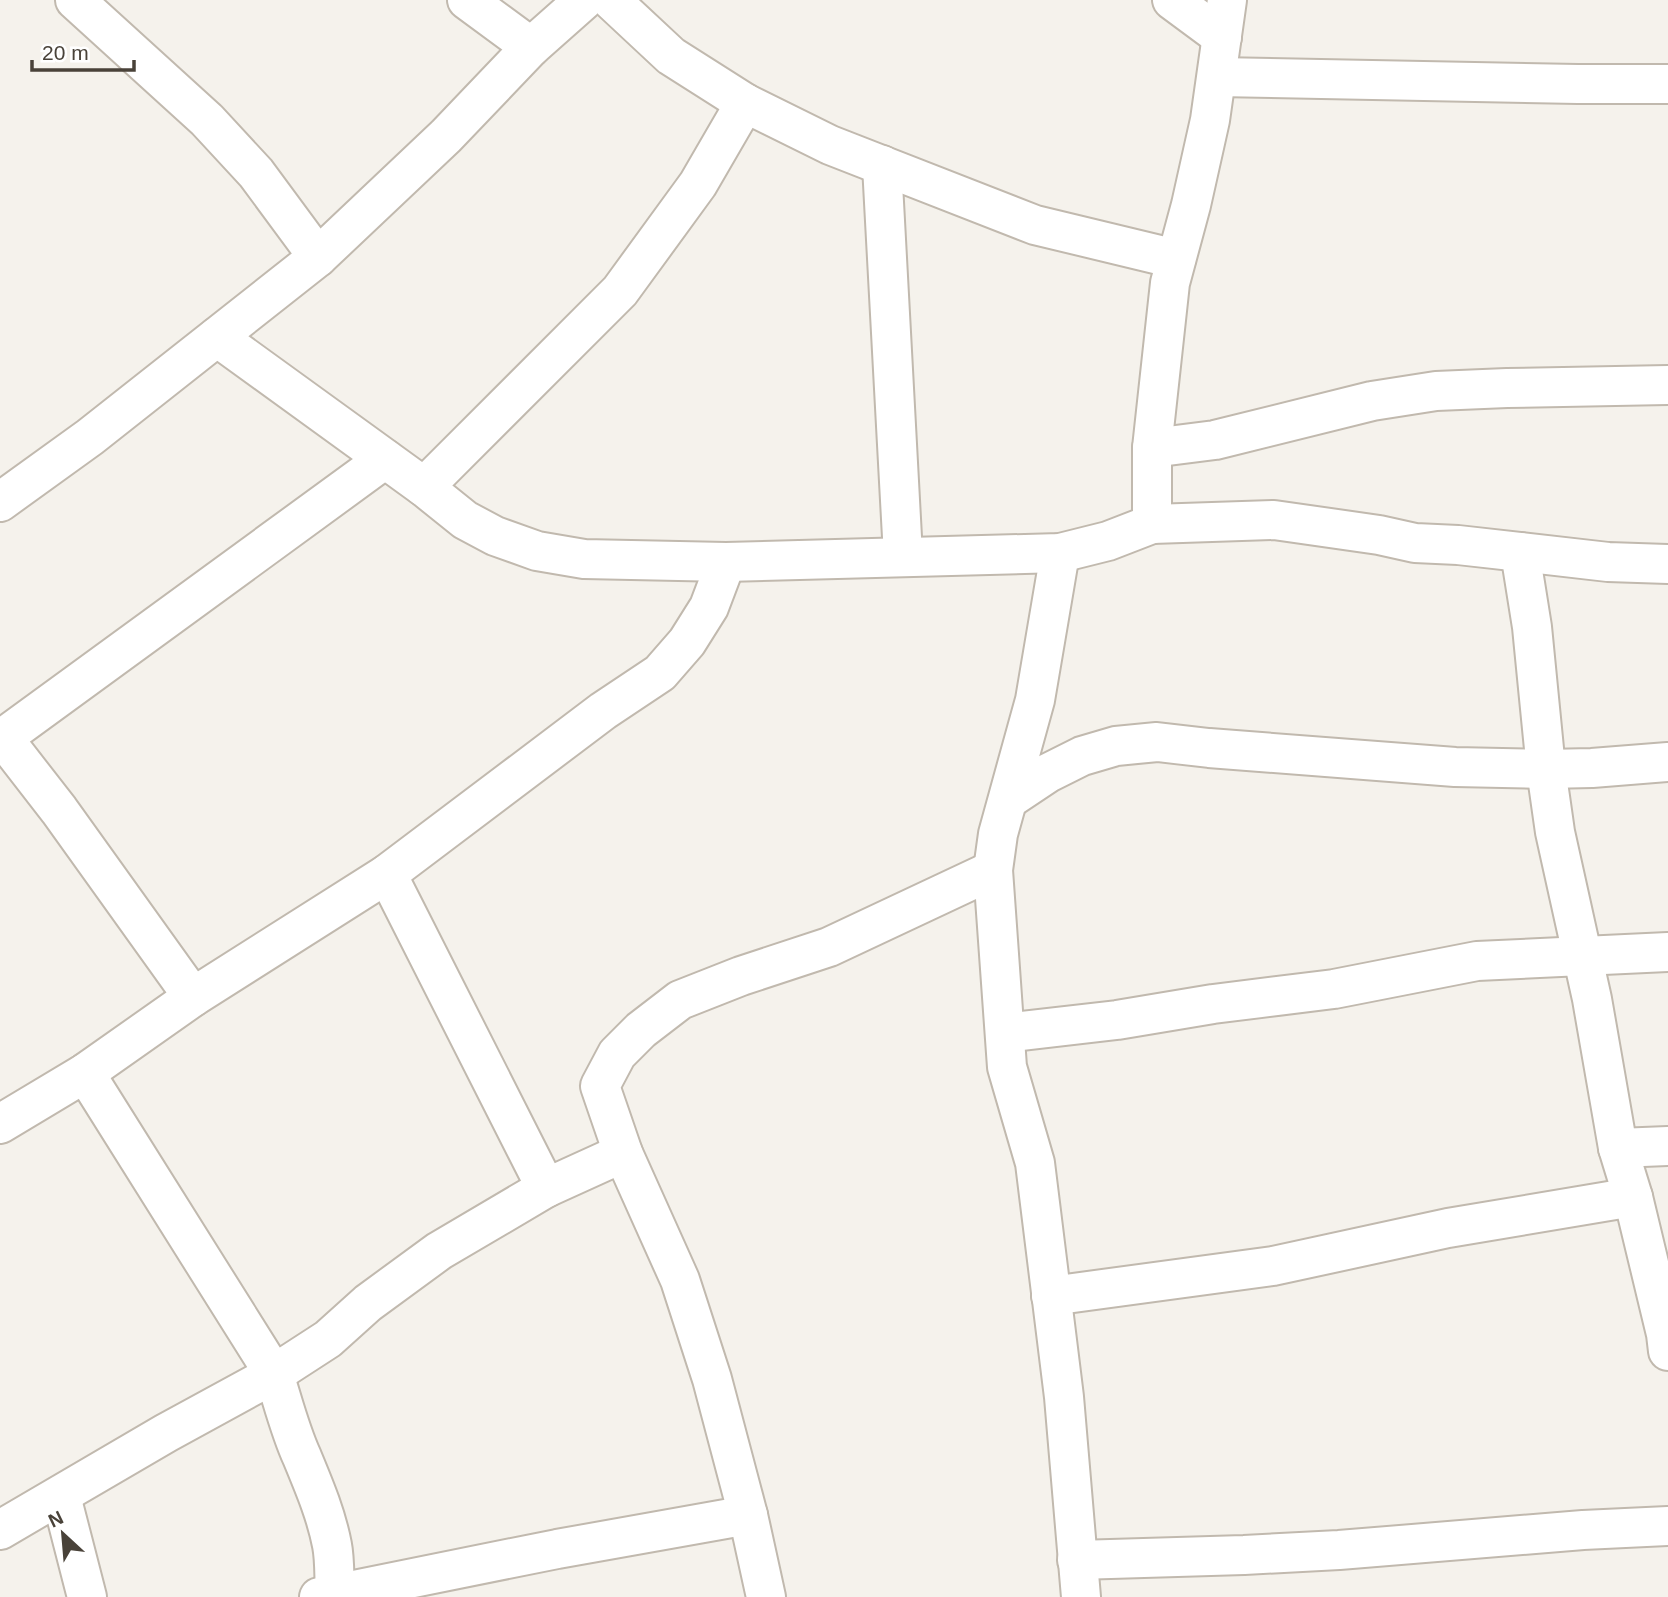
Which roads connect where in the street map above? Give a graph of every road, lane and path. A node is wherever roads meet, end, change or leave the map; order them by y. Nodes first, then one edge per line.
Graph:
1 (75, 0) edge
2 (467, 0) edge
3 (584, 0) edge
4 (611, 0) edge
5 (1172, 0) edge
6 (1225, 18) edge
7 (531, 47) junction
8 (1217, 77) junction
9 (1668, 84) edge
10 (746, 103) junction
11 (883, 166) junction
12 (318, 257) junction
13 (1176, 260) junction
14 (217, 337) junction
15 (1668, 385) edge
16 (1152, 448) junction
17 (385, 458) junction
18 (424, 486) junction
19 (0, 502) edge
20 (1152, 524) junction
21 (1520, 552) junction
22 (1060, 553) junction
23 (903, 556) junction
24 (726, 562) junction
25 (1668, 565) edge
26 (2, 739) edge
27 (1668, 762) edge
28 (1546, 769) junction
29 (1009, 799) junction
30 (993, 870) junction
31 (387, 874) junction
32 (1668, 952) edge
33 (1581, 955) junction
34 (194, 997) junction
35 (1005, 1033) junction
36 (85, 1073) junction
37 (0, 1124) edge
38 (1668, 1146) edge
39 (1618, 1148) junction
40 (623, 1153) junction
41 (547, 1188) junction
42 (1633, 1197) junction
43 (1051, 1296) junction
44 (1667, 1340) edge
45 (274, 1374) junction
46 (61, 1496) junction
47 (748, 1515) junction
48 (1668, 1526) edge
49 (0, 1530) edge
50 (1077, 1560) junction
51 (327, 1595) edge
52 (87, 1597) edge
53 (766, 1597) edge
54 (1081, 1597) edge

1 - 12 street
2 - 7 street
3 - 7 street
4 - 10 street
5 - 6 street
6 - 8 street
7 - 12 street
8 - 9 street
8 - 13 street
10 - 11 street
10 - 18 street
11 - 13 street
11 - 23 street
12 - 14 street
13 - 16 street
14 - 17 street
14 - 19 street
15 - 16 street
16 - 20 street
17 - 18 street
17 - 26 street
18 - 24 street
20 - 21 street
20 - 22 street
21 - 25 street
21 - 28 street
22 - 23 street
22 - 29 street
23 - 24 street
24 - 31 street
26 - 34 street
27 - 28 street
28 - 29 street
28 - 33 street
29 - 30 street
30 - 35 street
30 - 40 street
31 - 34 street
31 - 41 street
32 - 33 street
33 - 35 street
33 - 39 street
34 - 36 street
35 - 43 street
36 - 37 street
36 - 45 street
38 - 39 street
39 - 42 street
40 - 41 street
40 - 47 street
41 - 45 street
42 - 43 street
42 - 44 street
43 - 50 street
45 - 46 street
45 - 51 street
46 - 49 street
46 - 52 street
47 - 51 street
47 - 53 street
48 - 50 street
50 - 54 street

